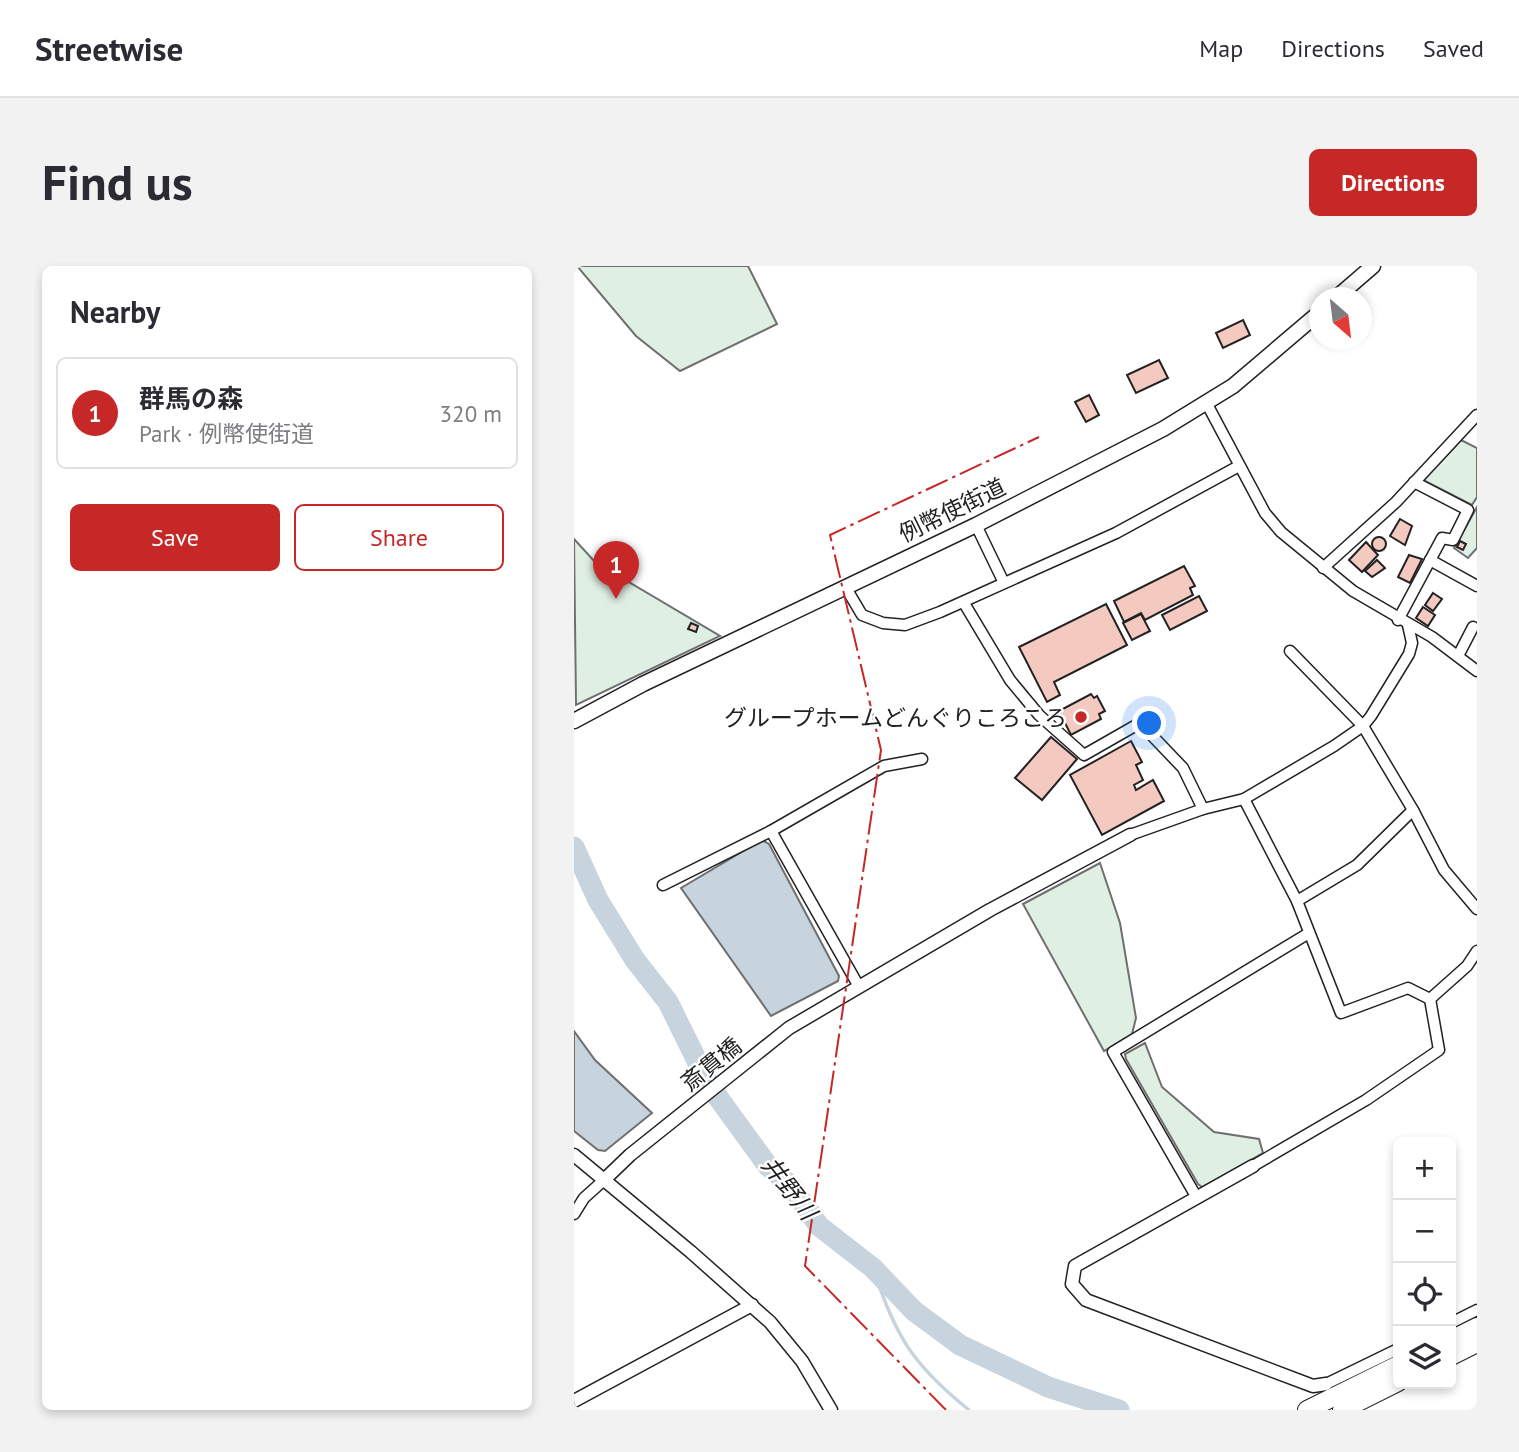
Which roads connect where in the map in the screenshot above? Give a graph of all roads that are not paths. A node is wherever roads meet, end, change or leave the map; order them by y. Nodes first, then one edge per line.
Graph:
1 (1373, 266) edge
2 (1349, 287) edge
3 (1309, 321) edge
4 (1207, 404) junction
5 (1477, 415) edge
6 (1240, 466) junction
7 (1414, 482) junction
8 (976, 525) junction
9 (1430, 559) junction
10 (1323, 568) junction
11 (1004, 583) junction
12 (1477, 586) edge
13 (846, 587) junction
14 (964, 603) junction
15 (1403, 622) junction
16 (1473, 627) dead end
17 (1290, 651) dead end
18 (1458, 656) junction
19 (1477, 671) edge
20 (578, 718) edge
21 (1363, 726) junction
22 (922, 759) dead end
23 (1244, 799) junction
24 (1203, 809) junction
25 (1413, 810) junction
26 (771, 831) junction
27 (1130, 835) joint
28 (663, 886) dead end
29 (1297, 901) junction
30 (1475, 902) edge
31 (1309, 933) junction
32 (1477, 951) edge
33 (858, 985) junction
34 (1430, 999) junction
35 (574, 1155) edge
36 (1252, 1166) joint
37 (604, 1180) junction
38 (1197, 1198) junction
39 (574, 1214) edge
40 (752, 1305) junction
41 (1477, 1310) edge
42 (1456, 1320) edge
43 (1477, 1327) edge
44 (1456, 1338) edge
45 (1477, 1343) edge
46 (1393, 1351) edge
47 (1456, 1354) edge
48 (1393, 1368) edge
49 (1326, 1384) joint
50 (1393, 1384) edge
51 (574, 1401) edge
52 (831, 1410) edge
53 (1308, 1410) edge
54 (1342, 1410) edge

1 - 2 main road
3 - 4 main road, 例幣使街道
4 - 6 street
4 - 8 main road, 例幣使街道
5 - 7 street
6 - 10 street
6 - 11 street
7 - 9 street
7 - 10 street
8 - 11 street
8 - 13 main road, 例幣使街道
9 - 12 street
9 - 15 street
10 - 15 street
11 - 14 street
13 - 14 street
13 - 20 main road, 例幣使街道
14 - 24 street
15 - 18 street
15 - 21 street
16 - 18 street
17 - 21 street
18 - 19 street
21 - 23 street
21 - 25 street
22 - 26 street
23 - 24 street
23 - 29 street
24 - 27 street
25 - 29 street
25 - 30 street
26 - 28 street
26 - 33 street
27 - 33 street, 斎貫橋
29 - 31 street
31 - 34 street
31 - 38 street
32 - 34 street
33 - 37 street, 斎貫橋
34 - 36 street
35 - 37 street
36 - 38 street
37 - 39 street
37 - 40 street
38 - 49 street
40 - 51 street
40 - 52 street
41 - 42 street
43 - 44 highway
45 - 47 highway
46 - 49 street
48 - 53 highway
50 - 54 highway

